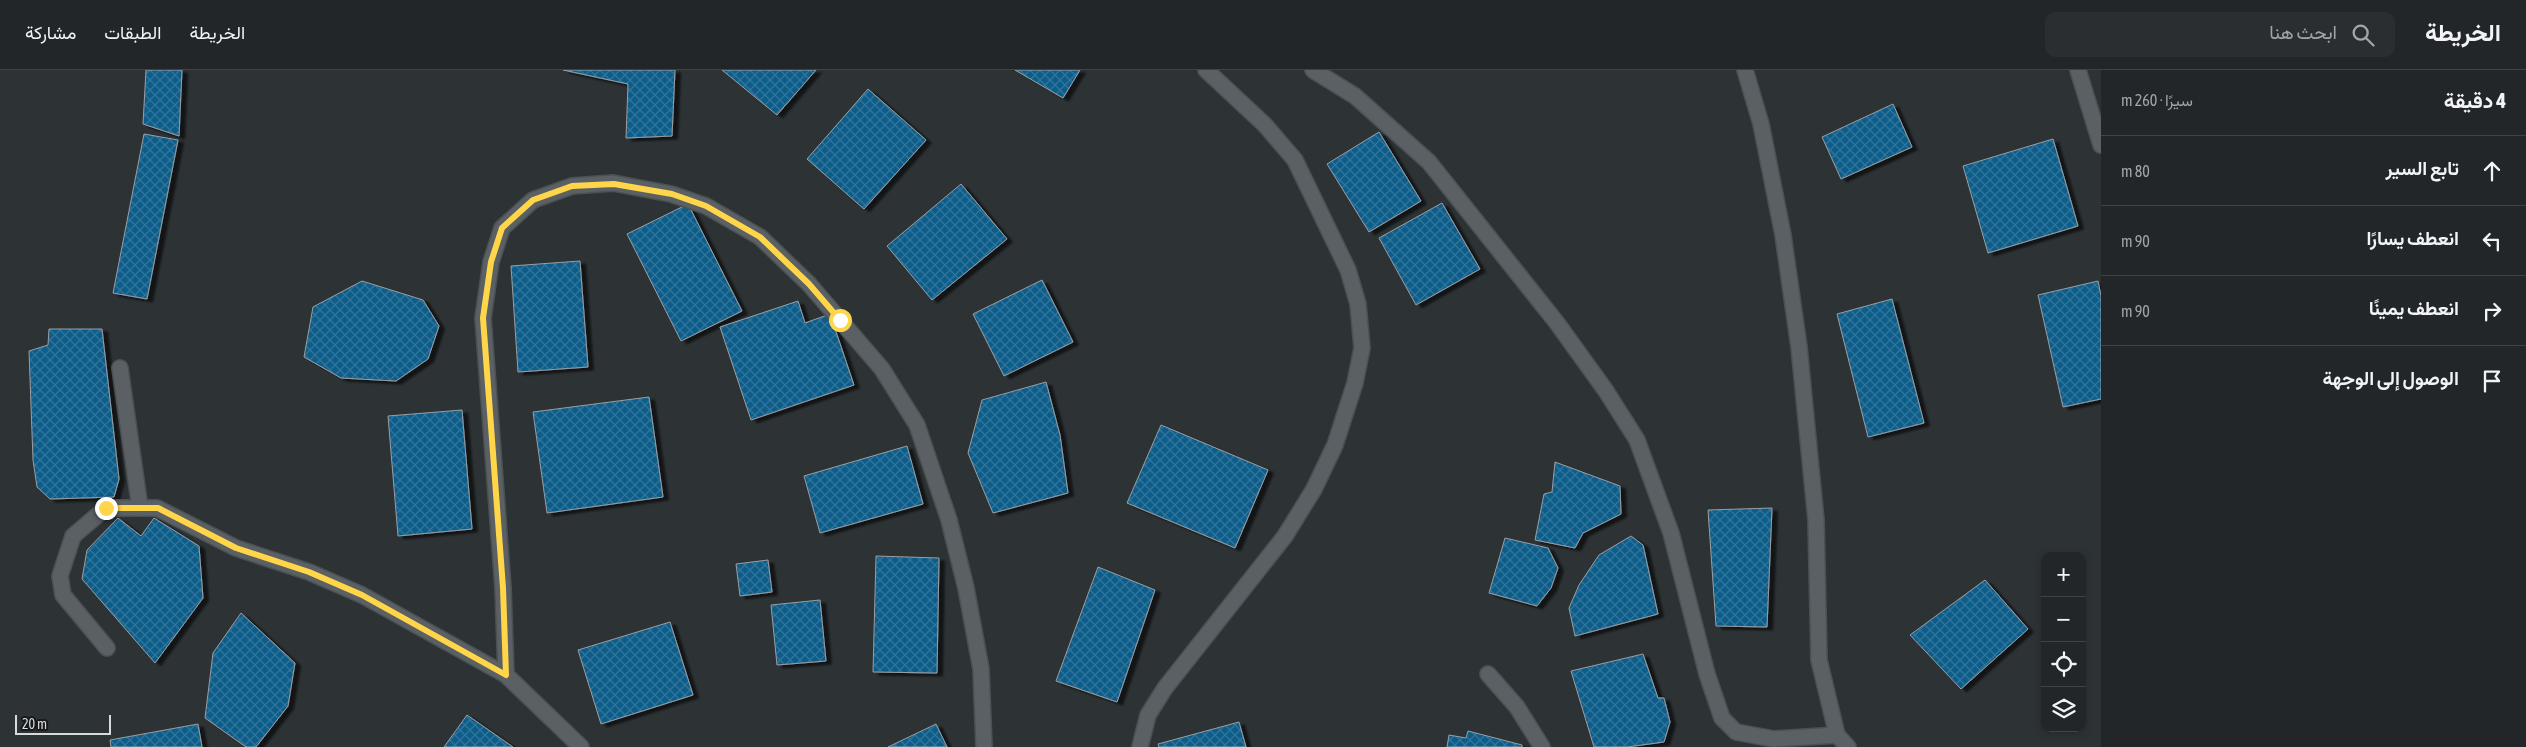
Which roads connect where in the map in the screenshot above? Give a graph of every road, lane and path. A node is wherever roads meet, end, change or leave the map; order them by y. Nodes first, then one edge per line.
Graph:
1 (1206, 70) edge
2 (1313, 70) edge
3 (1745, 70) edge
4 (2078, 70) edge
5 (2101, 145) edge
6 (120, 368) dead end
7 (140, 508) junction
8 (108, 648) dead end
9 (1488, 674) dead end
10 (506, 675) junction
11 (1838, 735) junction
12 (1774, 739) junction
13 (581, 747) edge
14 (984, 747) edge
15 (1140, 747) edge
16 (1542, 747) edge
17 (1760, 747) edge
18 (1848, 747) edge

1 - 15 street
2 - 12 street
3 - 11 street
4 - 5 street
6 - 7 street
7 - 8 street
7 - 10 street
9 - 16 street
10 - 13 street
10 - 14 street
11 - 12 street
11 - 18 street
12 - 17 street

